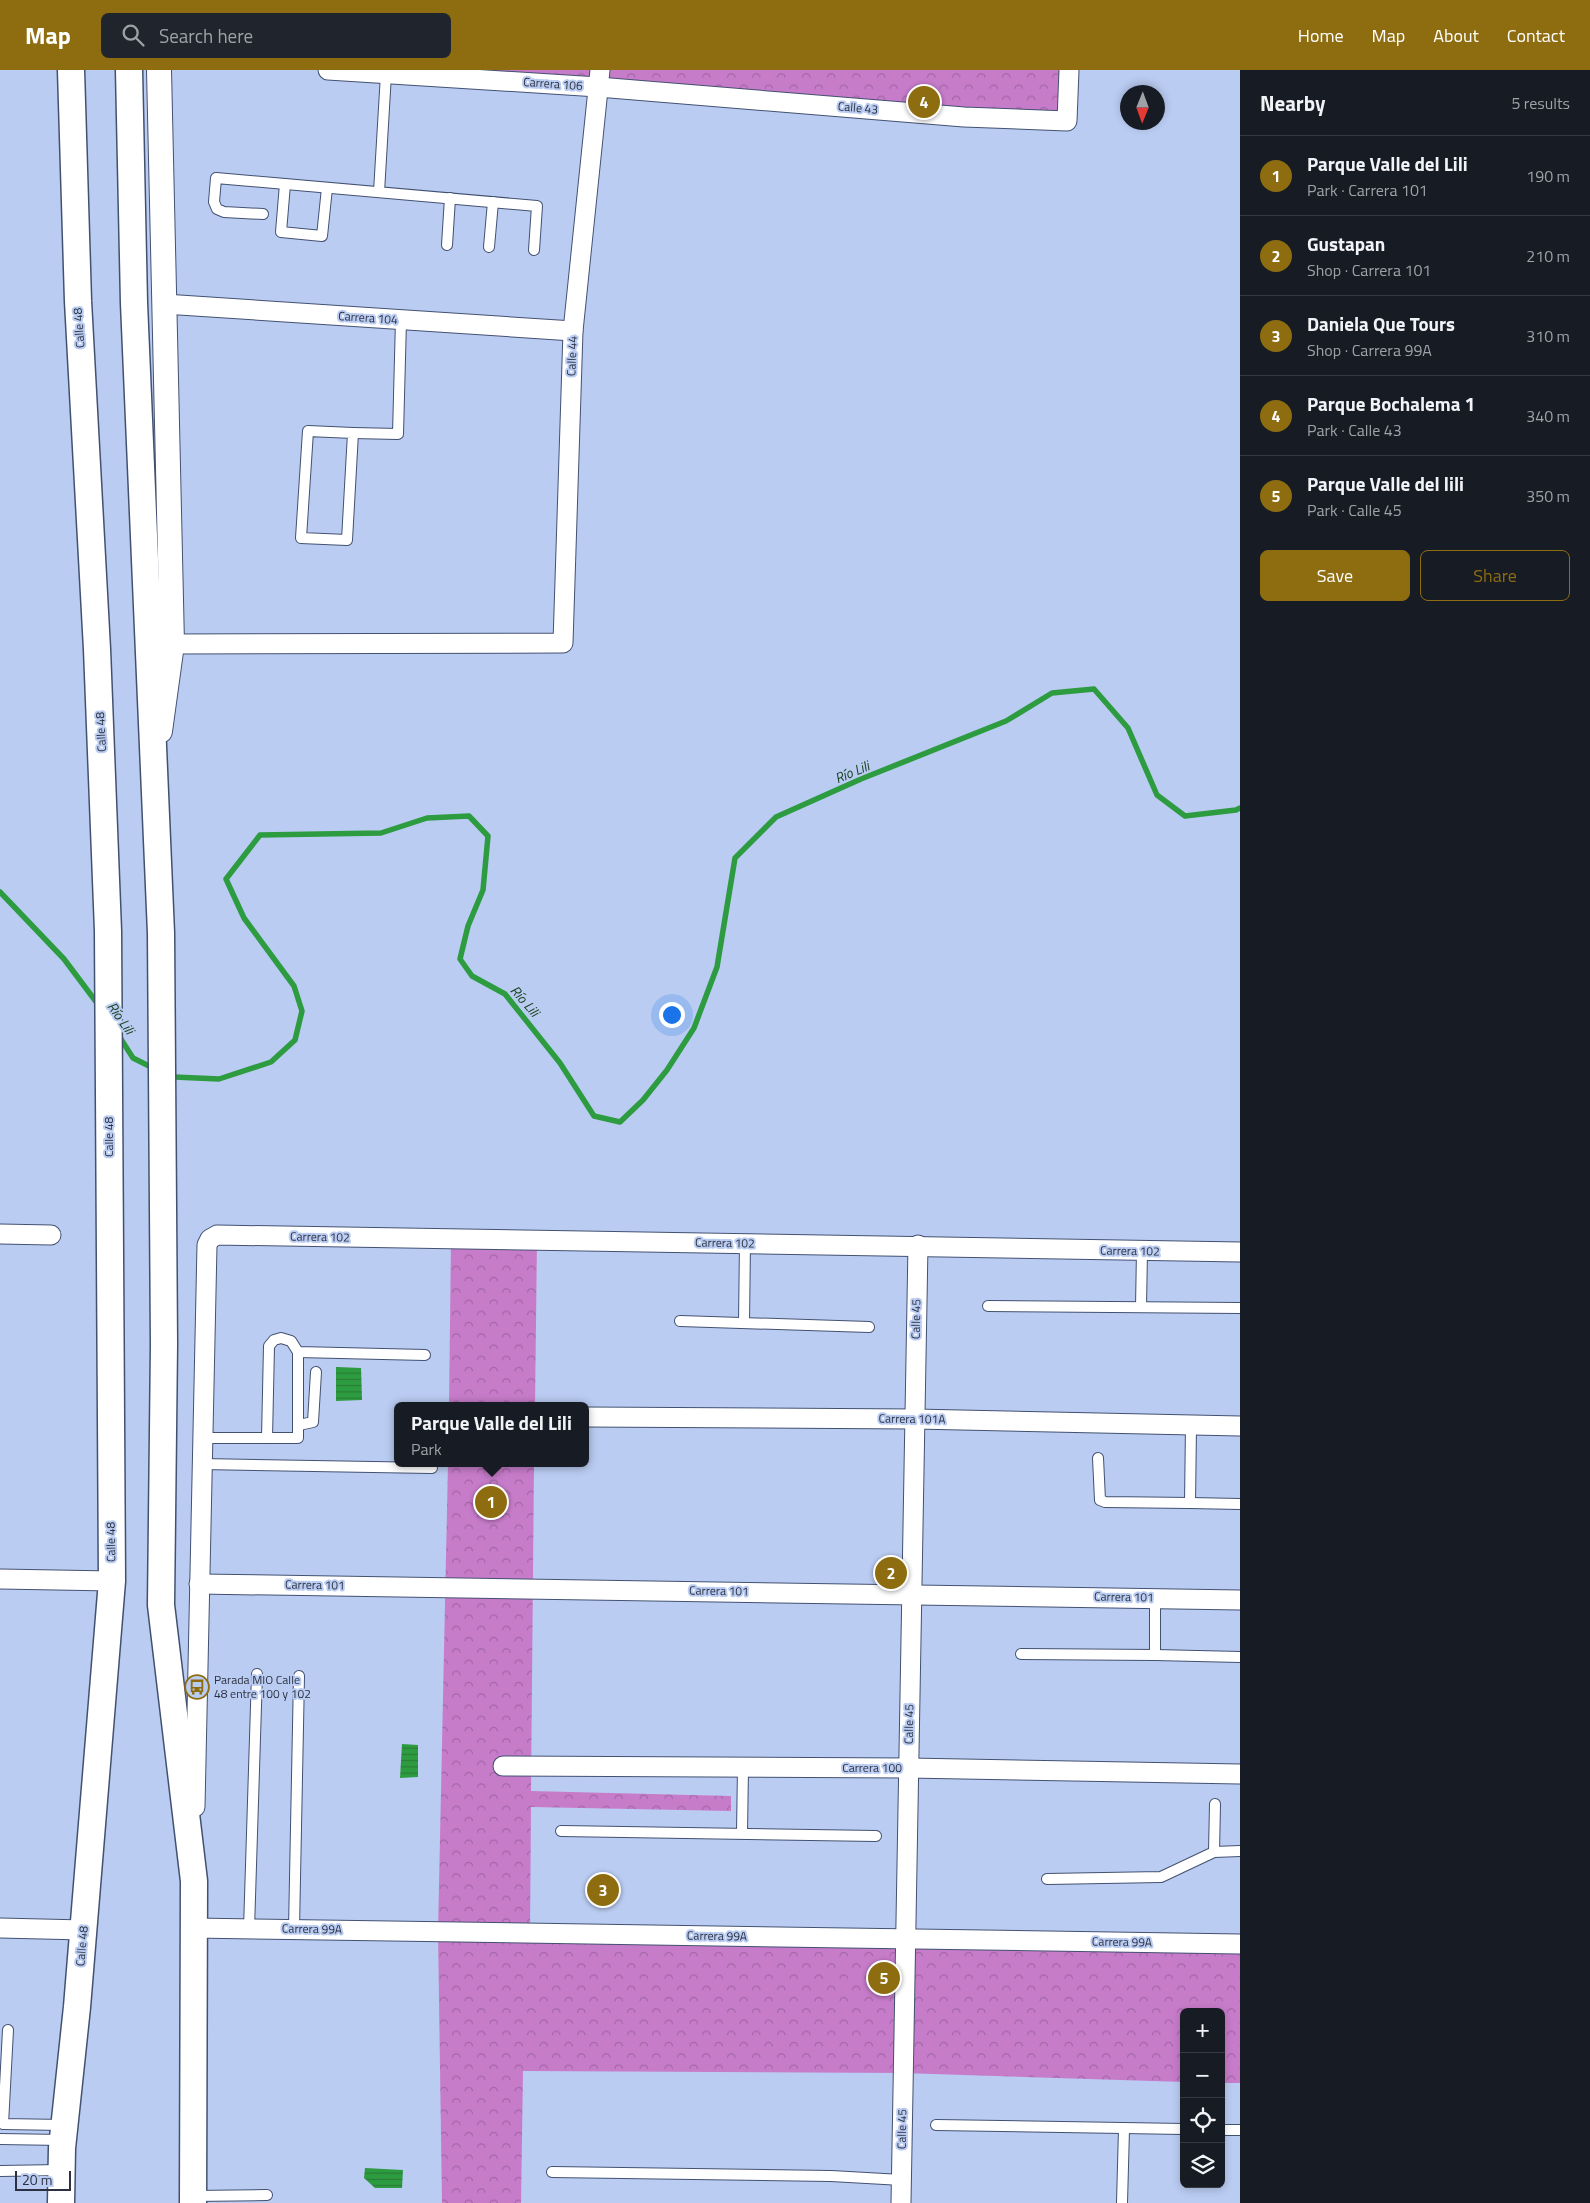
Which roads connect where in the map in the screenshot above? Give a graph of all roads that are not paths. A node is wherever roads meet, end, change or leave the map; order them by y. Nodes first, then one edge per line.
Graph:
1 (71, 70) edge
2 (129, 70) edge
3 (159, 70) edge
4 (328, 70) edge
5 (1069, 70) edge
6 (386, 74) junction
7 (599, 79) edge
8 (285, 184) junction
9 (326, 188) junction
10 (379, 192) junction
11 (450, 198) junction
12 (493, 202) junction
13 (263, 214) dead end
14 (447, 245) dead end
15 (490, 247) dead end
16 (534, 250) dead end
17 (164, 304) junction
18 (401, 320) junction
19 (573, 331) junction
20 (353, 433) junction
21 (172, 644) junction
22 (155, 775) junction
23 (0, 1234) edge
24 (51, 1235) dead end
25 (744, 1243) junction
26 (918, 1246) junction
27 (1142, 1251) junction
28 (1240, 1252) edge
29 (988, 1306) dead end
30 (1141, 1307) junction
31 (1240, 1308) edge
32 (680, 1321) dead end
33 (744, 1322) junction
34 (869, 1327) dead end
35 (298, 1352) junction
36 (425, 1355) dead end
37 (316, 1372) dead end
38 (589, 1417) edge
39 (914, 1418) junction
40 (299, 1425) junction
41 (1191, 1426) junction
42 (1240, 1426) edge
43 (202, 1438) junction
44 (267, 1438) junction
45 (1098, 1458) dead end
46 (202, 1464) junction
47 (432, 1468) dead end
48 (1190, 1503) junction
49 (1240, 1504) edge
50 (0, 1579) edge
51 (112, 1581) junction
52 (199, 1584) junction
53 (911, 1593) junction
54 (1156, 1598) junction
55 (1240, 1600) edge
56 (1021, 1654) dead end
57 (1155, 1655) junction
58 (1240, 1657) edge
59 (257, 1674) dead end
60 (299, 1676) dead end
61 (503, 1766) dead end
62 (744, 1768) junction
63 (908, 1768) junction
64 (1240, 1774) edge
65 (1214, 1804) dead end
66 (561, 1831) dead end
67 (742, 1833) junction
68 (876, 1836) dead end
69 (1240, 1850) edge
70 (1214, 1852) junction
71 (1047, 1879) dead end
72 (194, 1881) junction
73 (0, 1928) edge
74 (193, 1928) junction
75 (249, 1929) junction
76 (294, 1929) junction
77 (84, 1930) junction
78 (905, 1939) junction
79 (1240, 1944) edge
80 (8, 2030) dead end
81 (2, 2124) edge
82 (936, 2125) dead end
83 (1124, 2128) junction
84 (1180, 2129) edge
85 (1225, 2130) edge
86 (1240, 2130) edge
87 (63, 2132) junction
88 (0, 2139) edge
89 (62, 2170) junction
90 (0, 2171) edge
91 (552, 2172) dead end
92 (902, 2180) junction
93 (267, 2195) dead end
94 (193, 2200) edge
95 (61, 2203) edge
96 (901, 2203) edge
97 (1122, 2203) edge

1 - 51 main road, Calle 48
2 - 22 main road
3 - 17 street
4 - 6 street, Carrera 106
5 - 7 street, Calle 43
6 - 7 street, Carrera 106
6 - 10 lane
7 - 19 street, Calle 44
8 - 9 lane
8 - 9 lane
8 - 13 lane
9 - 10 lane
10 - 11 lane
11 - 12 lane
11 - 14 lane
12 - 15 lane
12 - 16 lane
17 - 18 street, Carrera 104
17 - 21 street
18 - 19 street, Carrera 104
18 - 20 lane
19 - 21 street, Calle 44
20 - 20 lane
21 - 22 street
22 - 72 main road
23 - 24 street
25 - 26 street, Carrera 102
25 - 33 lane
25 - 43 street, Carrera 102
26 - 27 street, Carrera 102
26 - 39 street, Calle 45
27 - 28 street, Carrera 102
27 - 30 lane
29 - 30 lane
30 - 31 lane
32 - 33 lane
33 - 34 lane
35 - 36 lane
35 - 40 lane
35 - 44 lane
37 - 40 lane
38 - 39 street, Carrera 101A
39 - 41 street, Carrera 101A
39 - 53 street, Calle 45
40 - 44 lane
41 - 42 street, Carrera 101A
41 - 48 lane
43 - 44 lane
43 - 46 street
45 - 48 lane
46 - 47 lane
46 - 52 street
48 - 49 lane
50 - 51 street
51 - 77 main road, Calle 48
52 - 53 street, Carrera 101
52 - 72 street
53 - 54 street, Carrera 101
53 - 63 street, Calle 45
54 - 55 street, Carrera 101
54 - 57 lane
56 - 57 lane
57 - 58 lane
59 - 75 lane
60 - 76 lane
61 - 62 street, Carrera 100
62 - 63 street, Carrera 100
62 - 67 lane
63 - 64 street, Carrera 100
63 - 78 street, Calle 45
65 - 70 lane
66 - 67 lane
67 - 68 lane
69 - 70 lane
70 - 71 lane
72 - 74 main road
73 - 77 street
74 - 75 street, Carrera 99A
74 - 94 main road
75 - 76 street, Carrera 99A
76 - 78 street, Carrera 99A
77 - 87 main road, Calle 48
78 - 79 street, Carrera 99A
78 - 92 street, Calle 45
80 - 81 lane
81 - 87 lane
82 - 83 lane
83 - 84 lane
83 - 97 lane
85 - 86 lane
87 - 88 lane
87 - 89 main road, Calle 48
89 - 90 lane
89 - 95 main road, Calle 48
91 - 92 lane
92 - 96 street, Calle 45
93 - 94 lane

